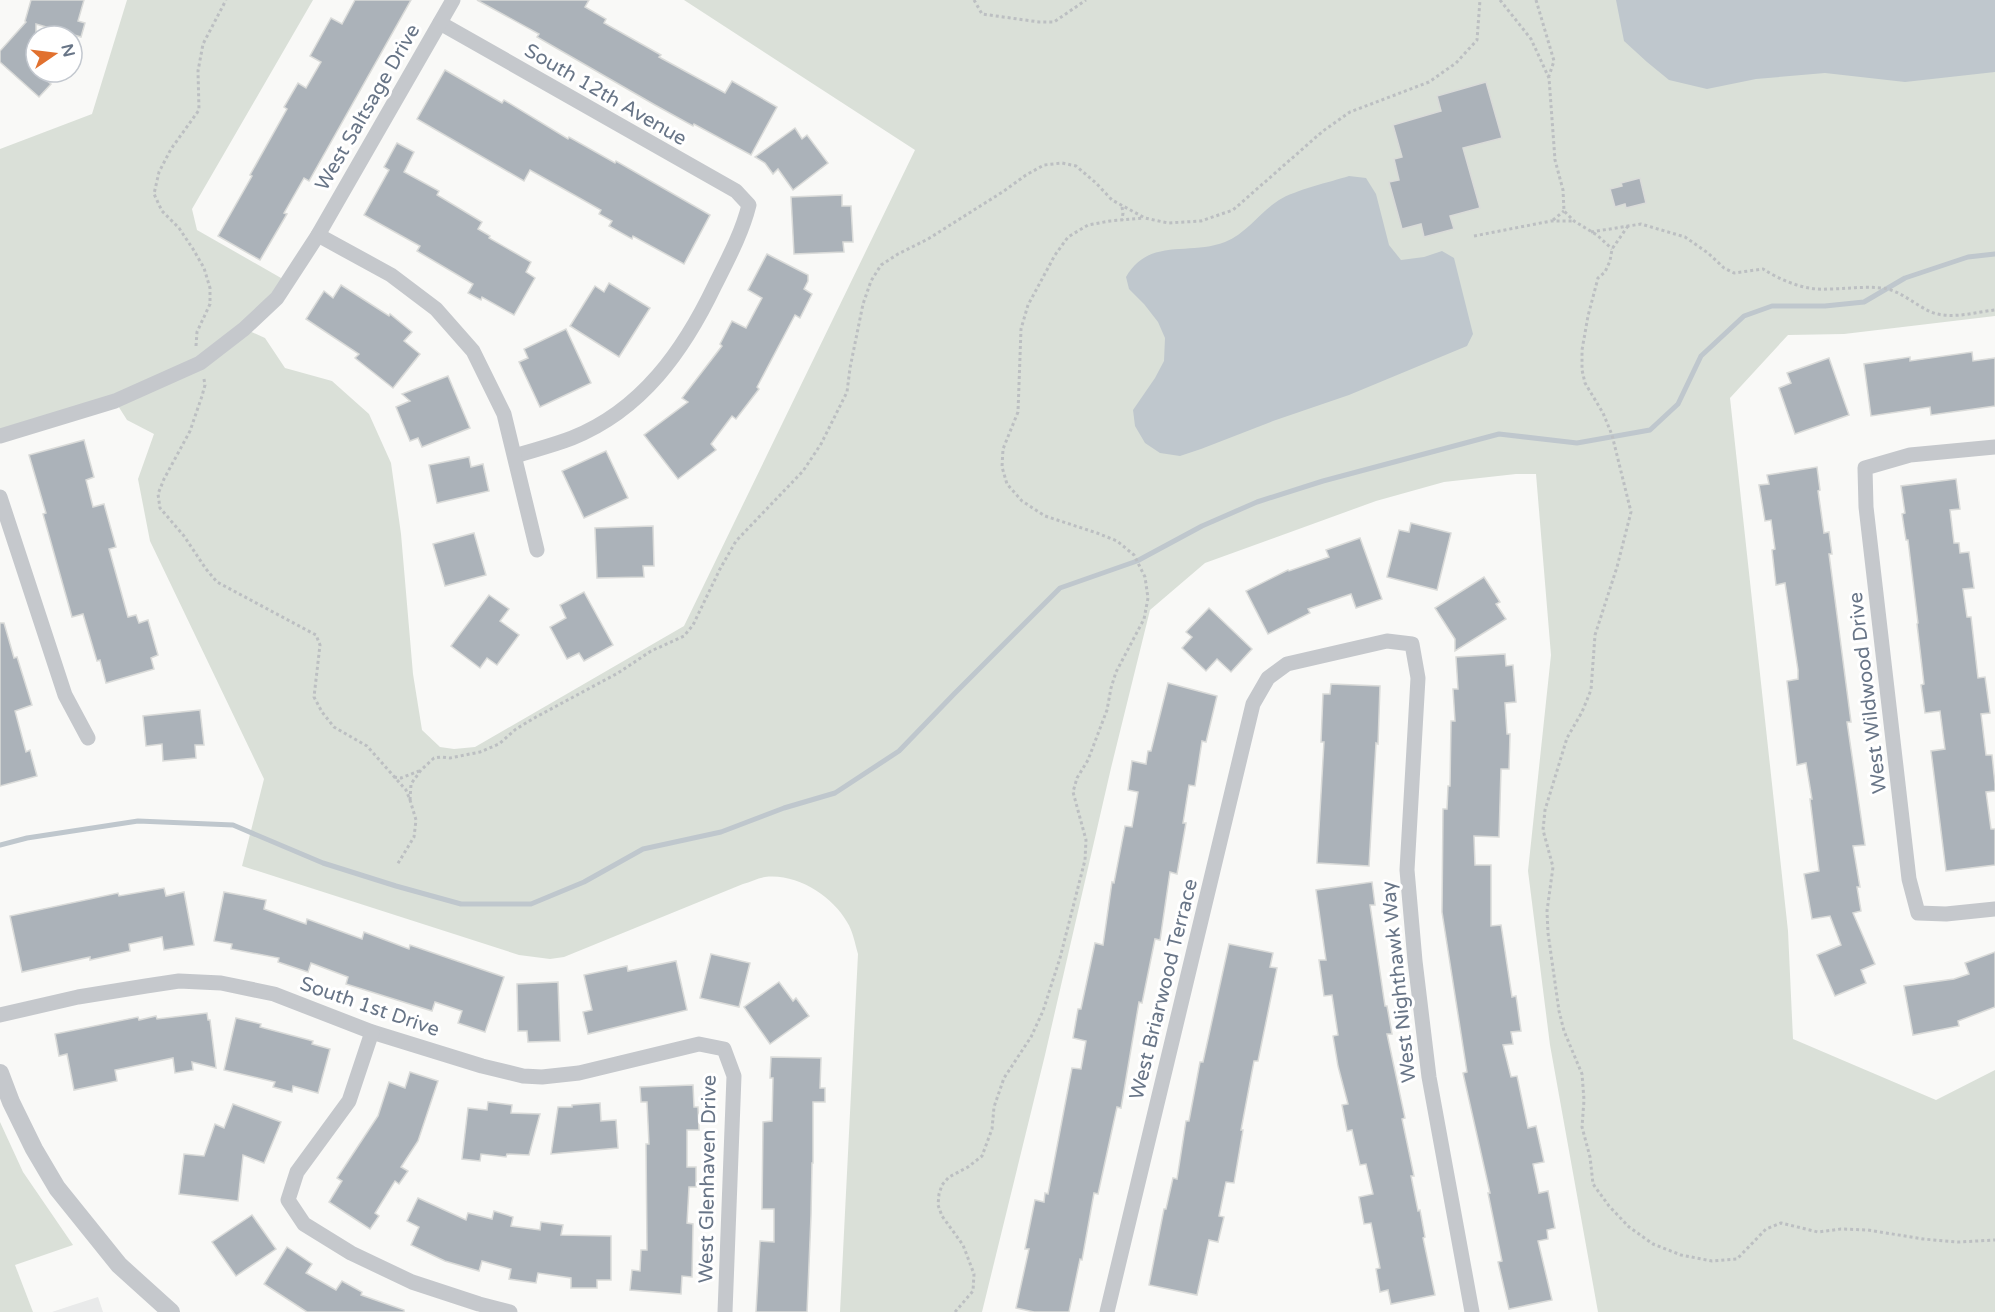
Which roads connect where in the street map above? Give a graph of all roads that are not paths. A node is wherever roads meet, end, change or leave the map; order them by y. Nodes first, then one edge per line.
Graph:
1 (453, 0) edge
2 (440, 23) junction
3 (318, 235) junction
4 (0, 436) edge
5 (1995, 447) edge
6 (515, 456) junction
7 (0, 497) edge
8 (537, 550) dead end
9 (1268, 678) joint
10 (88, 738) dead end
11 (1995, 909) edge
12 (0, 1015) edge
13 (372, 1032) junction
14 (724, 1049) joint
15 (0, 1073) edge
16 (171, 1312) edge
17 (510, 1312) edge
18 (725, 1312) edge
19 (1107, 1312) edge
20 (1472, 1312) edge

1 - 2 street, West Saltsage Drive
2 - 3 street, West Saltsage Drive
2 - 6 street, South 12th Avenue
3 - 4 street, West Saltsage Drive
3 - 6 street
5 - 11 street, West Wildwood Drive
6 - 8 street
7 - 10 street
9 - 19 street, West Briarwood Terrace
9 - 20 street, West Nighthawk Way
12 - 13 street, South 1st Drive
13 - 14 street, South 1st Drive
13 - 17 street
14 - 18 street, West Glenhaven Drive
15 - 16 street

